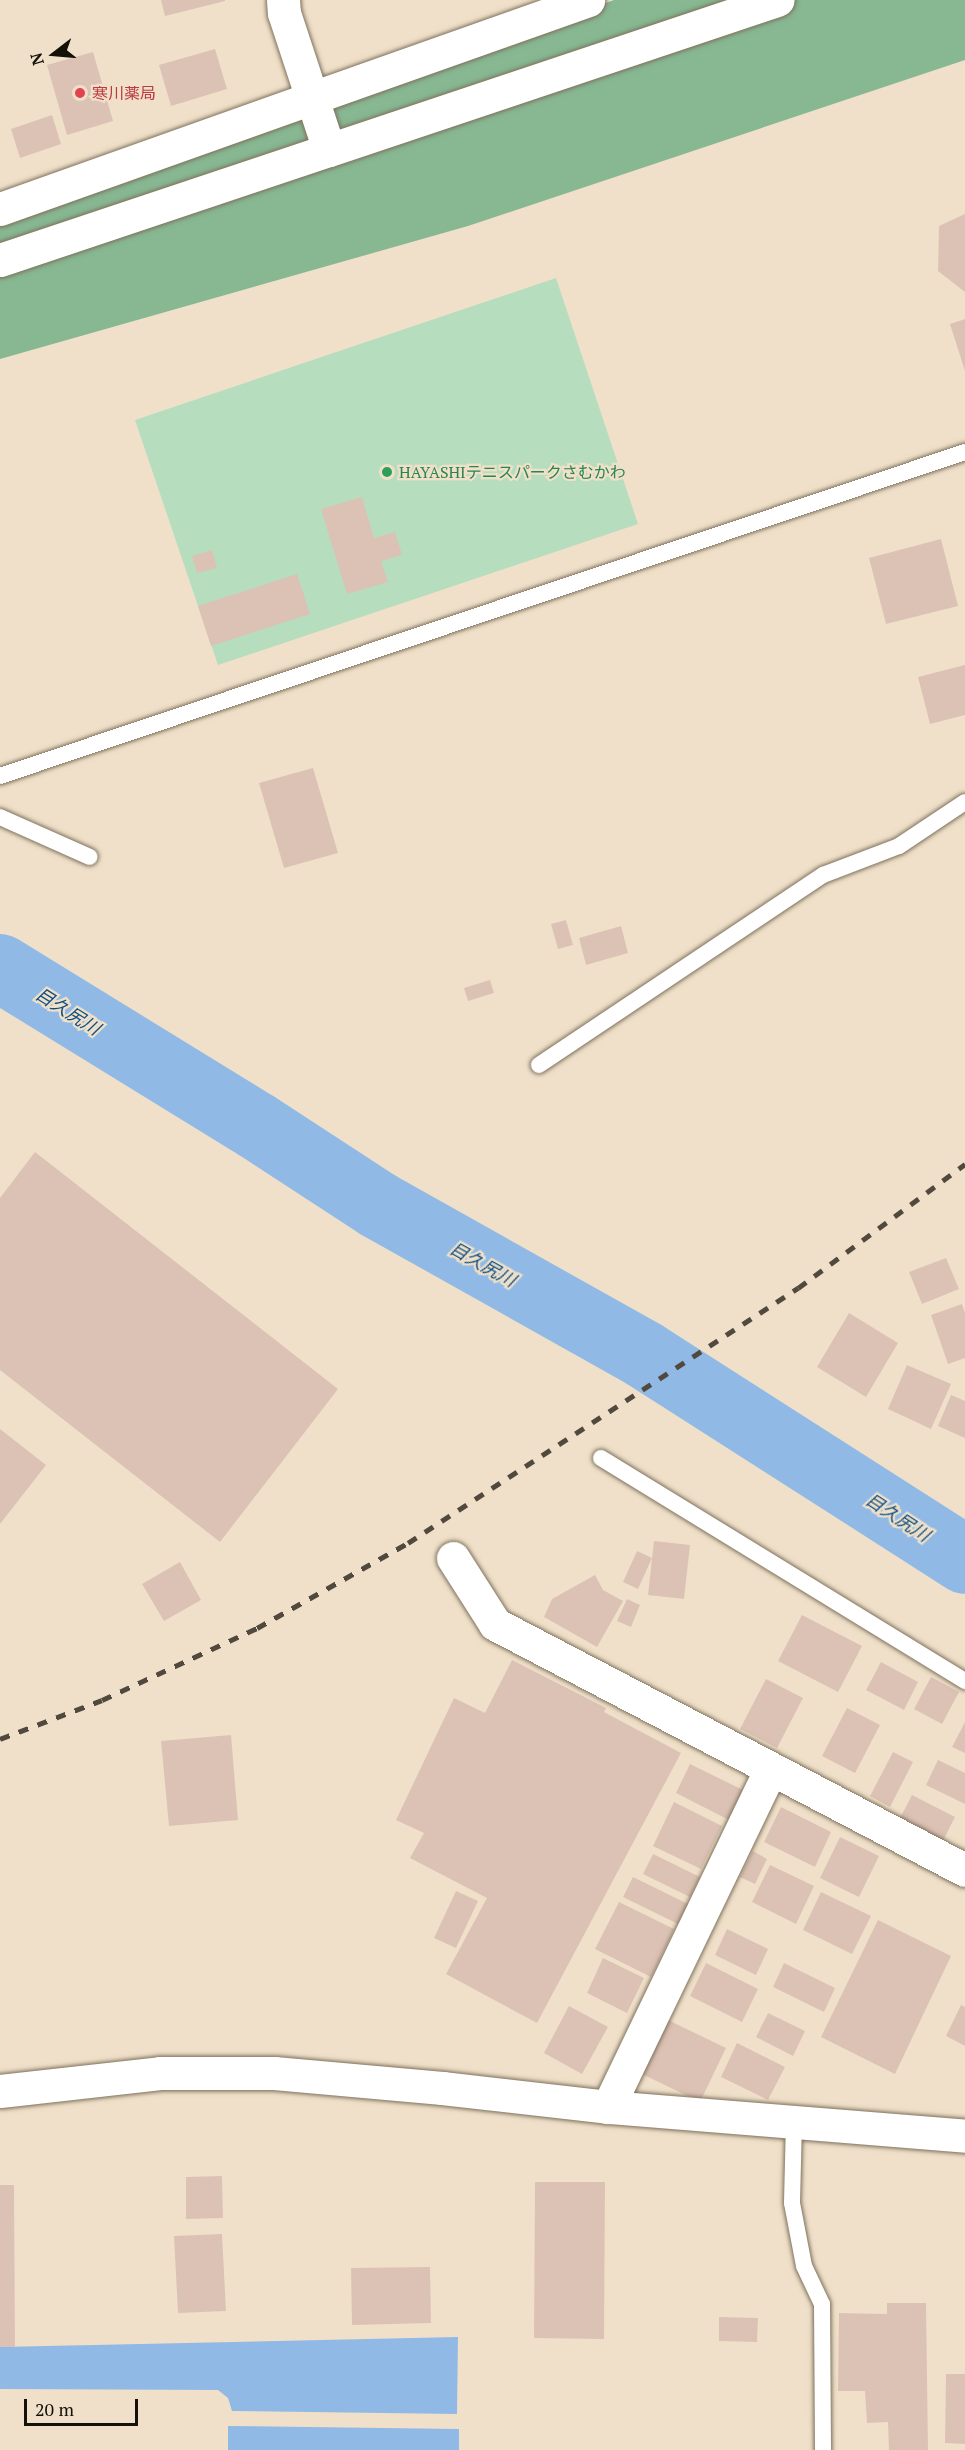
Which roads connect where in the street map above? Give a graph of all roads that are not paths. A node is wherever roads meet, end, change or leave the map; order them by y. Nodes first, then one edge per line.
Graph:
1 (283, 0) edge
2 (588, 0) edge
3 (778, 0) edge
4 (312, 98) junction
5 (329, 150) junction
6 (0, 209) edge
7 (0, 260) edge
8 (965, 452) edge
9 (0, 776) edge
10 (965, 802) edge
11 (0, 818) edge
12 (90, 857) dead end
13 (539, 1065) dead end
14 (601, 1458) dead end
15 (453, 1558) dead end
16 (965, 1681) edge
17 (771, 1769) junction
18 (965, 1870) edge
19 (0, 2091) edge
20 (608, 2107) junction
21 (794, 2121) junction
22 (965, 2136) edge
23 (823, 2450) edge

1 - 4 street
2 - 4 street
3 - 5 street
4 - 5 street
4 - 6 street
5 - 7 street
8 - 9 lane
10 - 13 lane
11 - 12 lane
14 - 16 lane
15 - 17 street
17 - 18 street
17 - 20 street
19 - 20 street
20 - 21 street
21 - 22 street
21 - 23 lane

